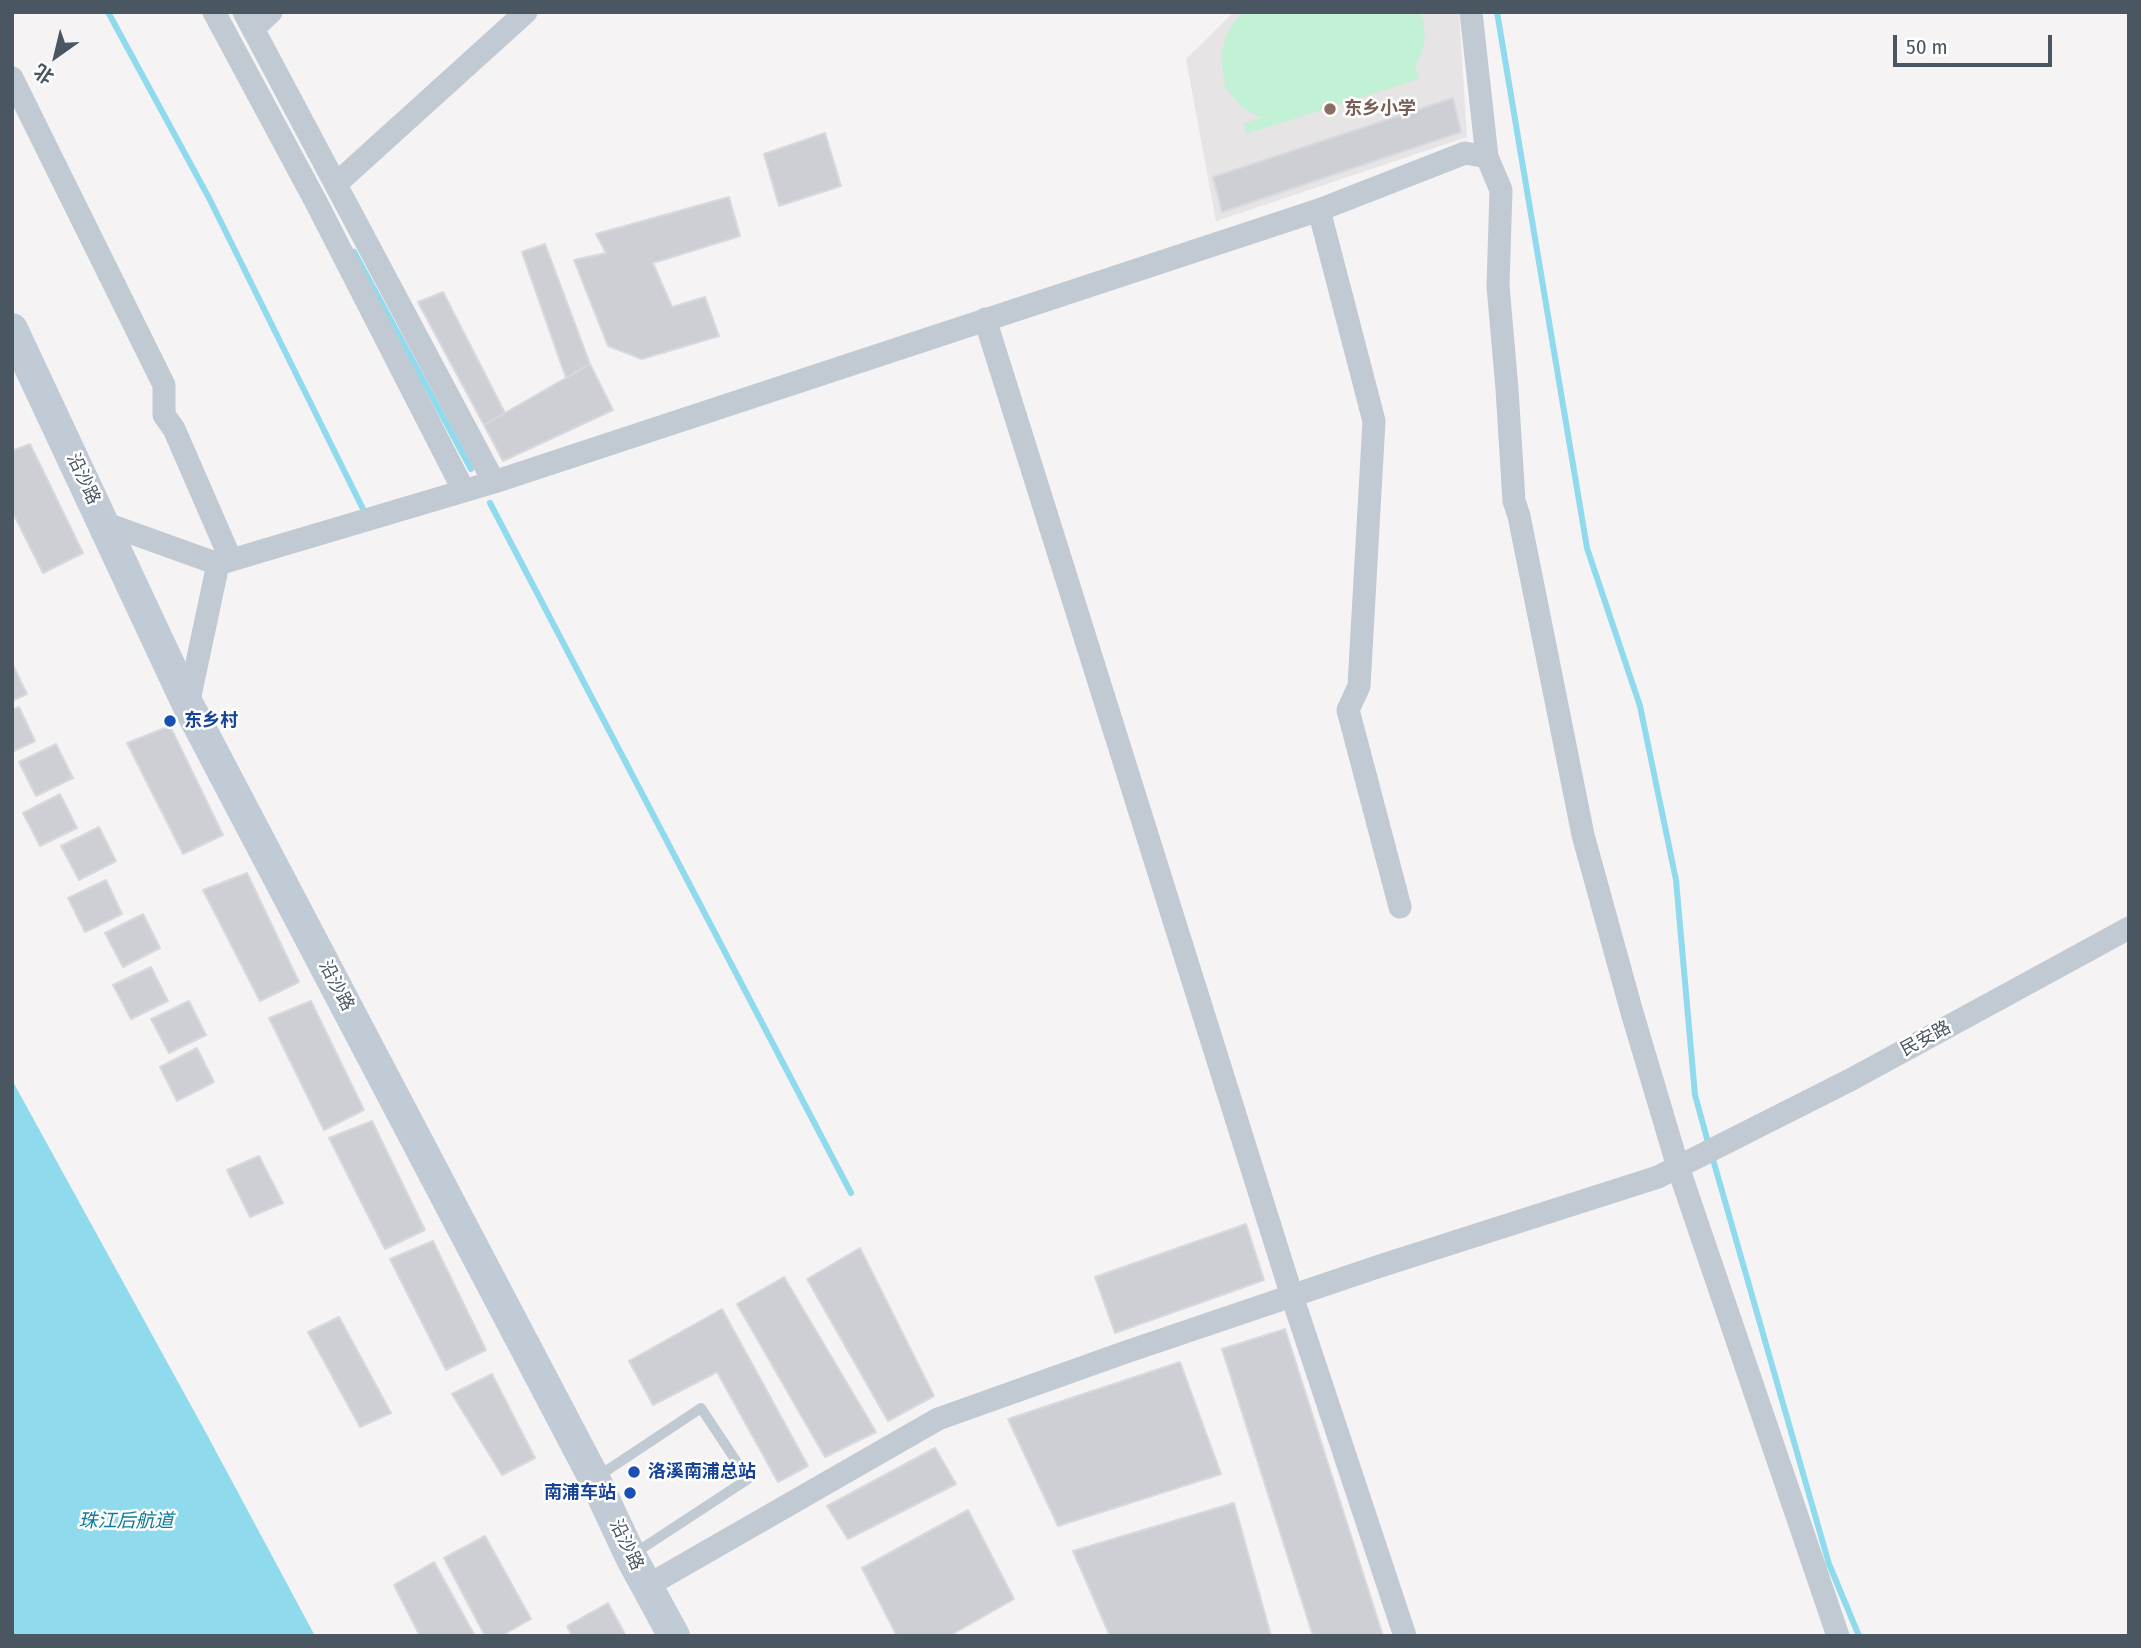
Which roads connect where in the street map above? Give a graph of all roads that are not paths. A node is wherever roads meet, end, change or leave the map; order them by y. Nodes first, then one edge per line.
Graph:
1 (214, 12) edge
2 (271, 12) edge
3 (526, 12) edge
4 (1471, 12) edge
5 (249, 20) edge
6 (12, 78) edge
7 (1487, 157) junction
8 (335, 184) junction
9 (1319, 210) junction
10 (985, 319) junction
11 (12, 329) edge
12 (494, 482) junction
13 (464, 491) junction
14 (104, 523) junction
15 (224, 562) junction
16 (188, 705) junction
17 (1400, 907) dead end
18 (2129, 928) edge
19 (1678, 1167) junction
20 (1292, 1296) junction
21 (594, 1478) junction
22 (631, 1557) junction
23 (647, 1586) junction
24 (674, 1636) edge
25 (1405, 1636) edge
26 (1838, 1636) edge

1 - 13 street
2 - 5 street
3 - 8 street
4 - 7 street
5 - 8 street
6 - 15 street
7 - 9 street
7 - 19 street
8 - 12 street
9 - 10 street
9 - 17 street
10 - 12 street
10 - 20 street
11 - 14 street, 沿沙路
12 - 13 street
13 - 15 street
14 - 15 street
14 - 16 street, 沿沙路
15 - 16 street
16 - 21 street, 沿沙路
18 - 19 street, 民安路
19 - 20 street, 民安路
19 - 26 street
20 - 23 street, 民安路
20 - 25 street
21 - 22 street, 沿沙路
21 - 22 lane
22 - 23 street, 沿沙路
23 - 24 street, 沿沙路

